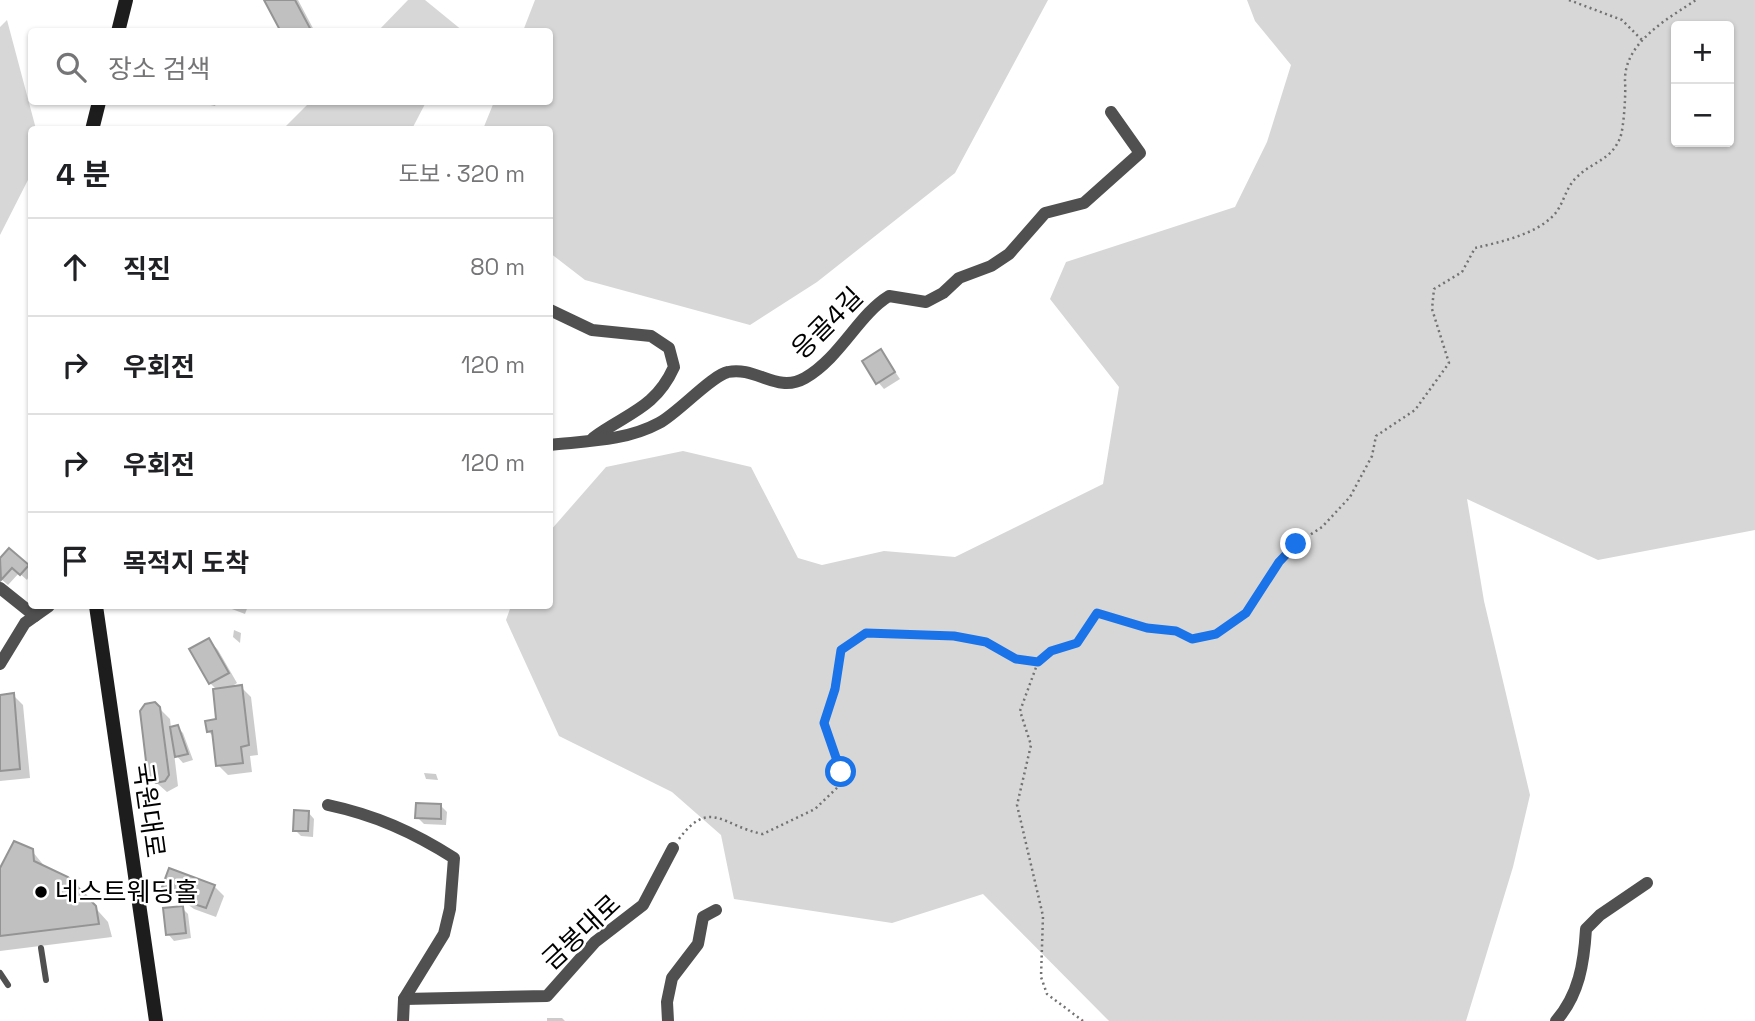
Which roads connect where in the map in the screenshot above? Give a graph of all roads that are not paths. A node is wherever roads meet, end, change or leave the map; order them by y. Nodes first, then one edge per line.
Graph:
1 (126, 0) edge
2 (119, 28) edge
3 (98, 105) edge
4 (1111, 112) dead end
5 (93, 126) edge
6 (553, 311) edge
7 (590, 440) junction
8 (553, 445) edge
9 (0, 588) edge
10 (45, 609) edge
11 (96, 609) edge
12 (35, 616) junction
13 (0, 664) edge
14 (327, 805) dead end
15 (673, 848) road end
16 (1647, 883) dead end
17 (716, 910) dead end
18 (41, 948) dead end
19 (0, 973) edge
20 (46, 980) dead end
21 (8, 985) dead end
22 (404, 999) junction
23 (156, 1021) edge
24 (403, 1021) edge
25 (668, 1021) edge
26 (1556, 1021) edge

1 - 2 street
3 - 5 street
4 - 7 street, 응골4길
6 - 7 street, 응골4길
7 - 8 street, 응골4길
9 - 12 street
10 - 12 street
11 - 23 street, 국원대로
12 - 13 street
14 - 22 street
15 - 22 street, 금봉대로
16 - 26 street
17 - 25 street
18 - 20 lane
19 - 21 lane
22 - 24 street

